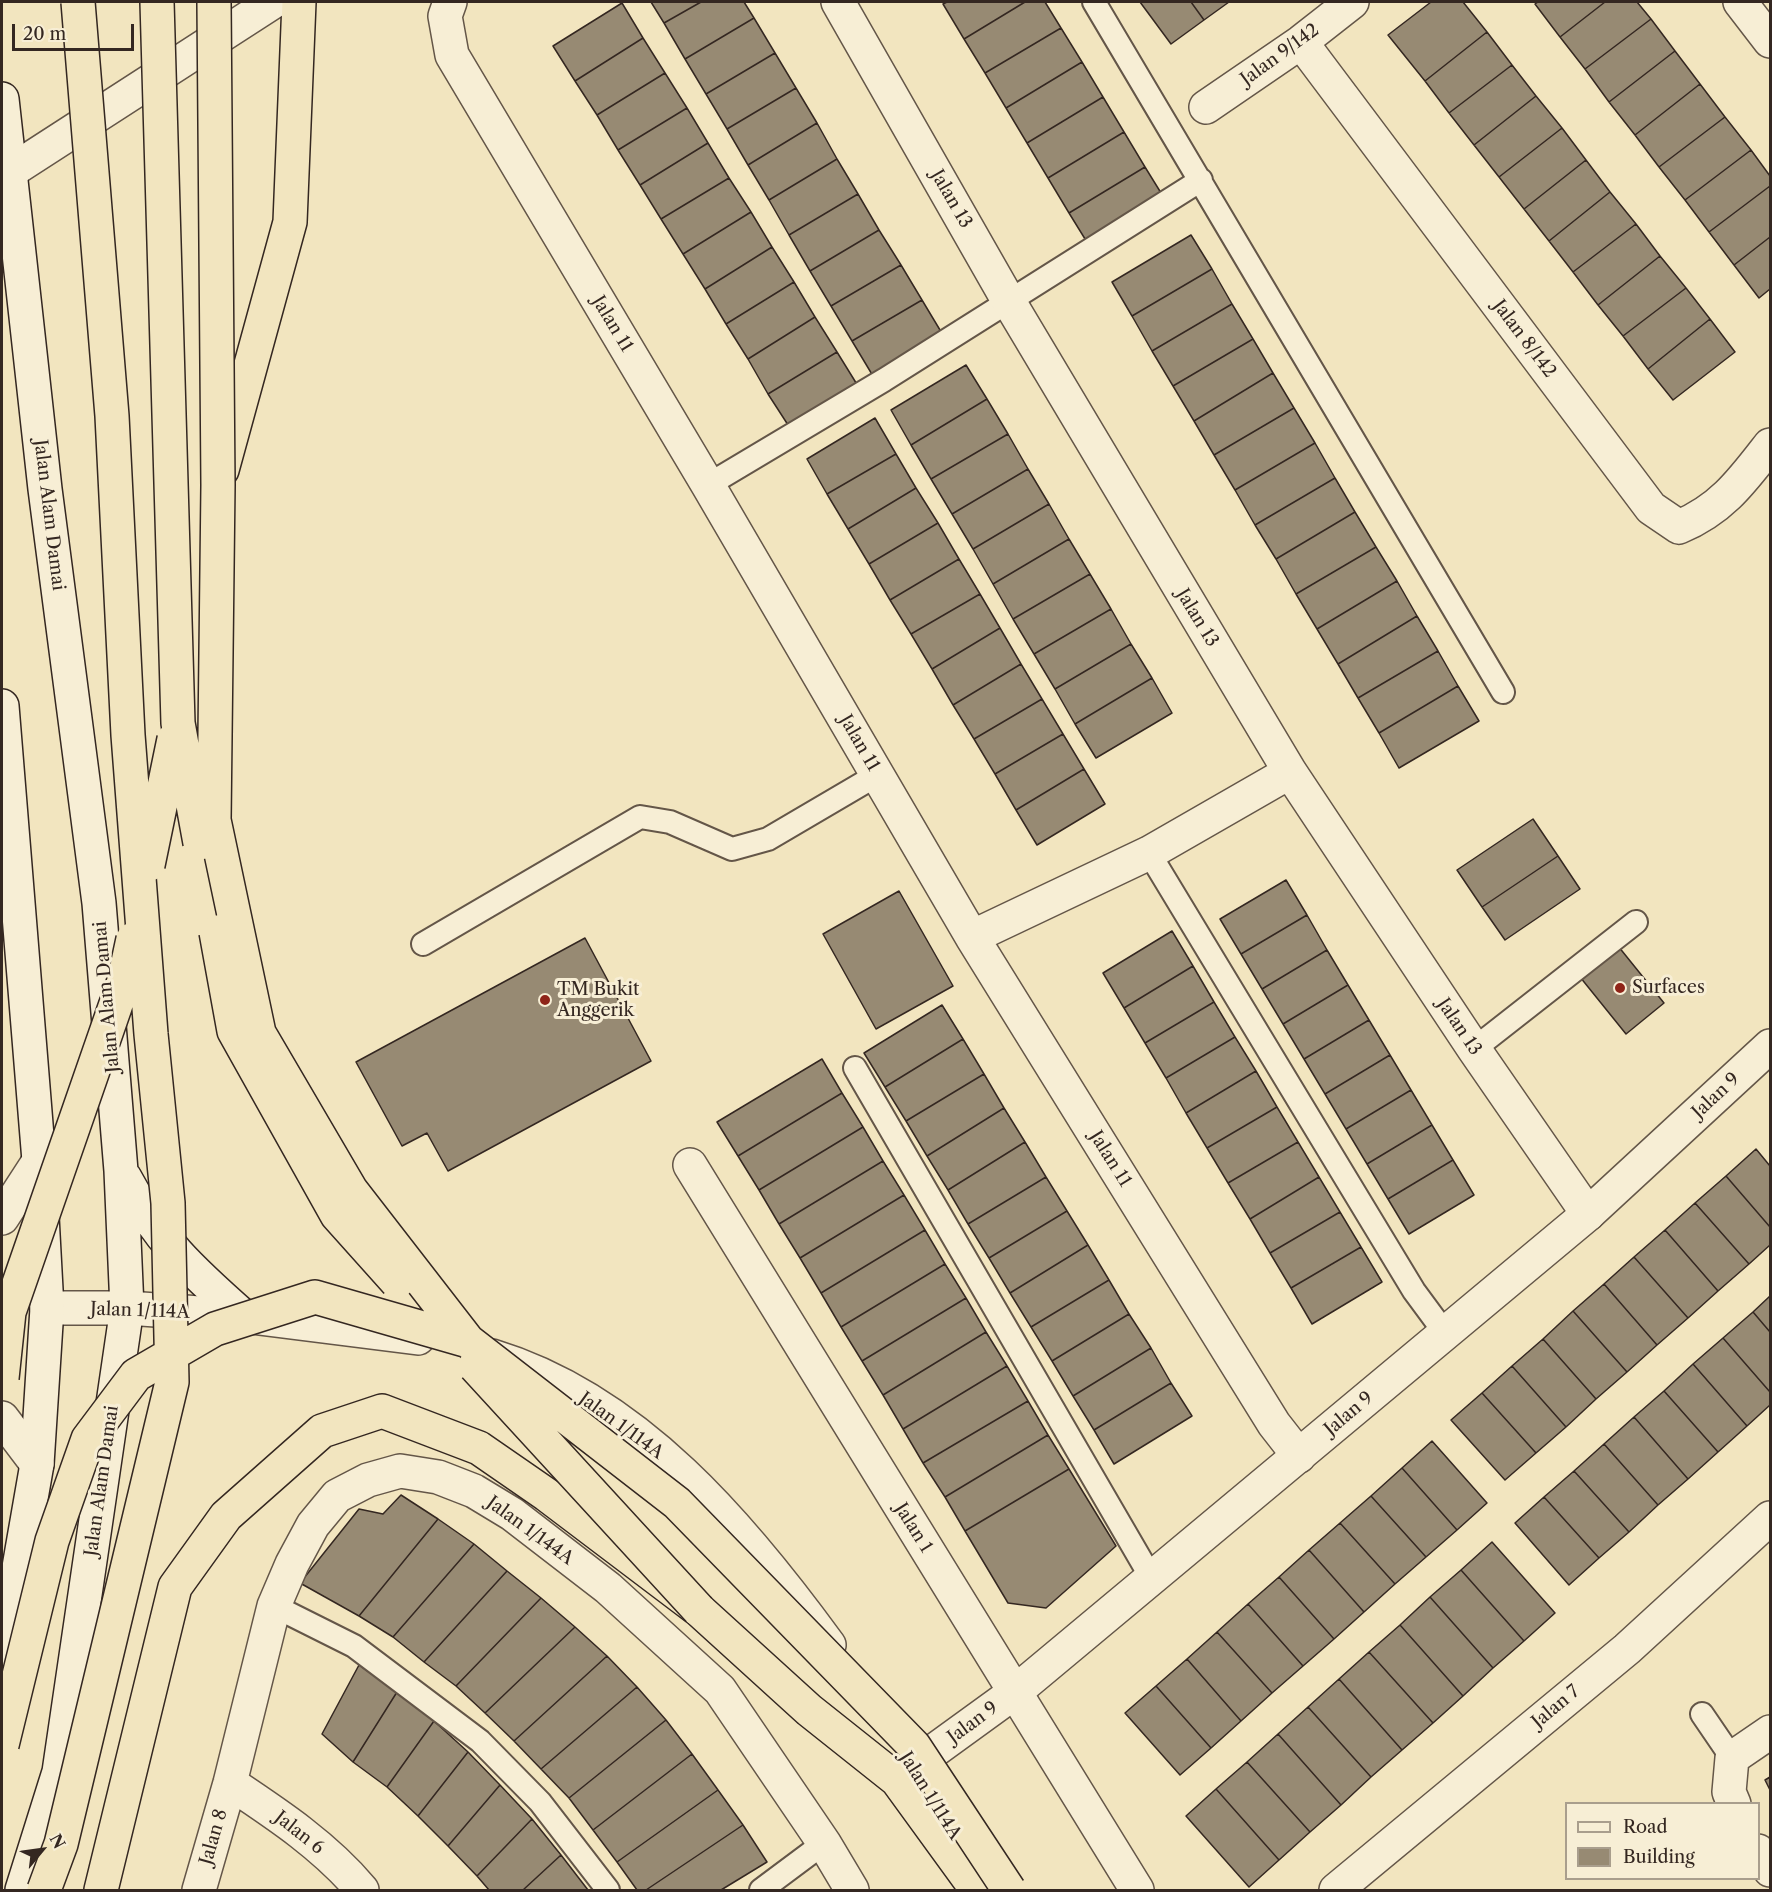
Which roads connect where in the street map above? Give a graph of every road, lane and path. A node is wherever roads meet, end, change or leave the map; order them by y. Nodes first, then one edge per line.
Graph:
1 (78, 2) edge
2 (157, 2) edge
3 (214, 2) edge
4 (273, 2) edge
5 (299, 2) edge
6 (838, 2) edge
7 (1094, 2) edge
8 (1352, 2) edge
9 (1740, 2) edge
10 (447, 9) edge
11 (1770, 41) edge
12 (1301, 42) junction
13 (2, 99) edge
14 (1206, 107) dead end
15 (5, 175) edge
16 (1201, 180) junction
17 (1008, 300) junction
18 (1770, 445) edge
19 (218, 485) junction
20 (708, 485) junction
21 (1503, 692) dead end
22 (2, 706) edge
23 (178, 723) junction
24 (1290, 772) junction
25 (878, 775) junction
26 (1149, 854) junction
27 (1636, 922) dead end
28 (972, 937) junction
29 (423, 944) dead end
30 (1473, 1049) junction
31 (1770, 1049) edge
32 (855, 1068) dead end
33 (39, 1161) junction
34 (690, 1165) dead end
35 (121, 1171) junction
36 (1588, 1214) junction
37 (2, 1218) edge
38 (47, 1308) junction
39 (127, 1308) junction
40 (243, 1316) junction
41 (1445, 1333) junction
42 (468, 1341) junction
43 (2, 1378) edge
44 (2, 1418) edge
45 (1299, 1455) junction
46 (37, 1464) junction
47 (1770, 1518) edge
48 (1152, 1579) junction
49 (274, 1606) junction
50 (699, 1610) junction
51 (2, 1665) edge
52 (1015, 1692) junction
53 (1702, 1714) dead end
54 (1770, 1732) edge
55 (2, 1745) edge
56 (1732, 1758) junction
57 (913, 1766) junction
58 (230, 1783) junction
59 (1734, 1802) edge
60 (824, 1843) junction
61 (1760, 1854) edge
62 (1770, 1870) edge
63 (22, 1890) edge
64 (44, 1890) edge
65 (101, 1890) edge
66 (199, 1890) edge
67 (362, 1890) edge
68 (608, 1890) edge
69 (761, 1890) edge
70 (852, 1890) edge
71 (977, 1890) edge
72 (988, 1890) edge
73 (1010, 1890) edge
74 (1137, 1890) edge
75 (1336, 1890) edge

1 - 64 highway, bridge
2 - 23 highway, bridge
3 - 19 highway, bridge
4 - 15 street
5 - 19 highway, bridge
6 - 17 street, Jalan 13
7 - 16 lane
8 - 12 street, Jalan 9/142
9 - 11 street
10 - 20 street, Jalan 11
12 - 14 street, Jalan 9/142
12 - 18 street, Jalan 8/142
13 - 15 street, Jalan Alam Damai
15 - 35 street, Jalan Alam Damai
16 - 17 lane
16 - 21 lane
17 - 20 lane
17 - 24 street, Jalan 13
19 - 42 highway, bridge
20 - 25 street, Jalan 11
22 - 33 street
23 - 43 highway, bridge
23 - 50 highway, bridge
24 - 26 street
24 - 30 street, Jalan 13
25 - 28 street, Jalan 11
25 - 29 lane
26 - 28 street
26 - 41 lane
27 - 30 lane
28 - 45 street, Jalan 11
30 - 36 street, Jalan 13
31 - 36 street, Jalan 9
32 - 48 lane
33 - 37 street
33 - 38 street
34 - 52 street, Jalan 1
35 - 39 street, Jalan Alam Damai
35 - 40 street
36 - 41 street, Jalan 9
38 - 39 street, Jalan 1/114A
38 - 46 street
39 - 40 street, Jalan 1/114A
39 - 63 street, Jalan Alam Damai
40 - 57 street, Jalan 1/114A
41 - 45 street, Jalan 9
42 - 55 highway, bridge
42 - 73 highway, bridge
44 - 46 street
45 - 48 street, Jalan 9
46 - 51 street
47 - 75 street, Jalan 7
48 - 52 street, Jalan 9
49 - 58 street, Jalan 1/144A
49 - 60 street, Jalan 1/144A
49 - 68 lane
50 - 65 highway, bridge
50 - 71 highway
52 - 57 street, Jalan 9
52 - 74 street, Jalan 1
53 - 56 lane
54 - 56 street
56 - 59 street
57 - 72 street, Jalan 1/114A
58 - 66 street, Jalan 8
58 - 67 street, Jalan 6
60 - 69 lane
60 - 70 street, Jalan 1/144A
61 - 62 street

